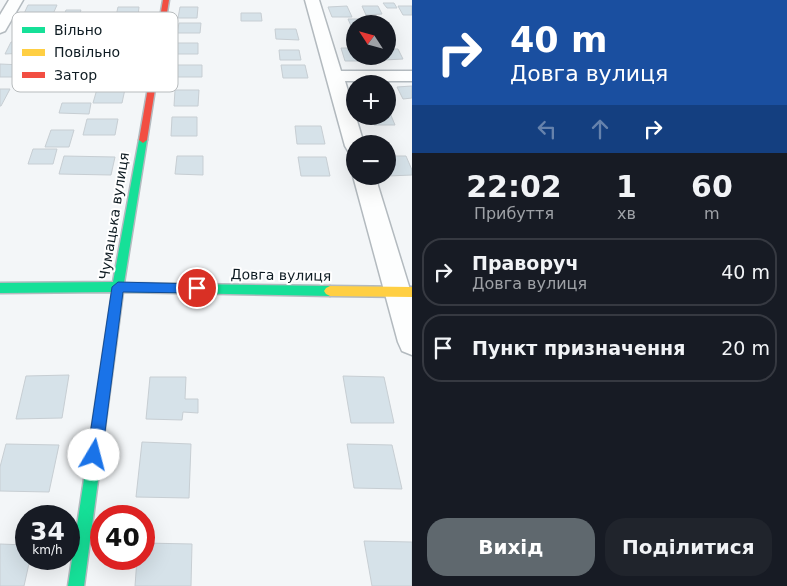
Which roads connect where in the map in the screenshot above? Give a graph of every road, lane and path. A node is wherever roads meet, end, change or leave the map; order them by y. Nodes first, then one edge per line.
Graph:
1 (16, 0) edge
2 (312, 0) edge
3 (0, 28) edge
4 (335, 76) junction
5 (412, 76) edge
6 (151, 92) edge
7 (352, 135) edge
8 (367, 185) edge
9 (118, 287) junction
10 (0, 288) edge
11 (404, 292) edge
12 (412, 342) edge
13 (76, 586) edge

1 - 3 street
2 - 4 street
4 - 5 street
4 - 7 street
6 - 9 street, Чумацька вулиця
8 - 11 street
9 - 10 street, Довга вулиця
9 - 11 street, Довга вулиця
9 - 13 street, Чумацька вулиця
11 - 12 street

